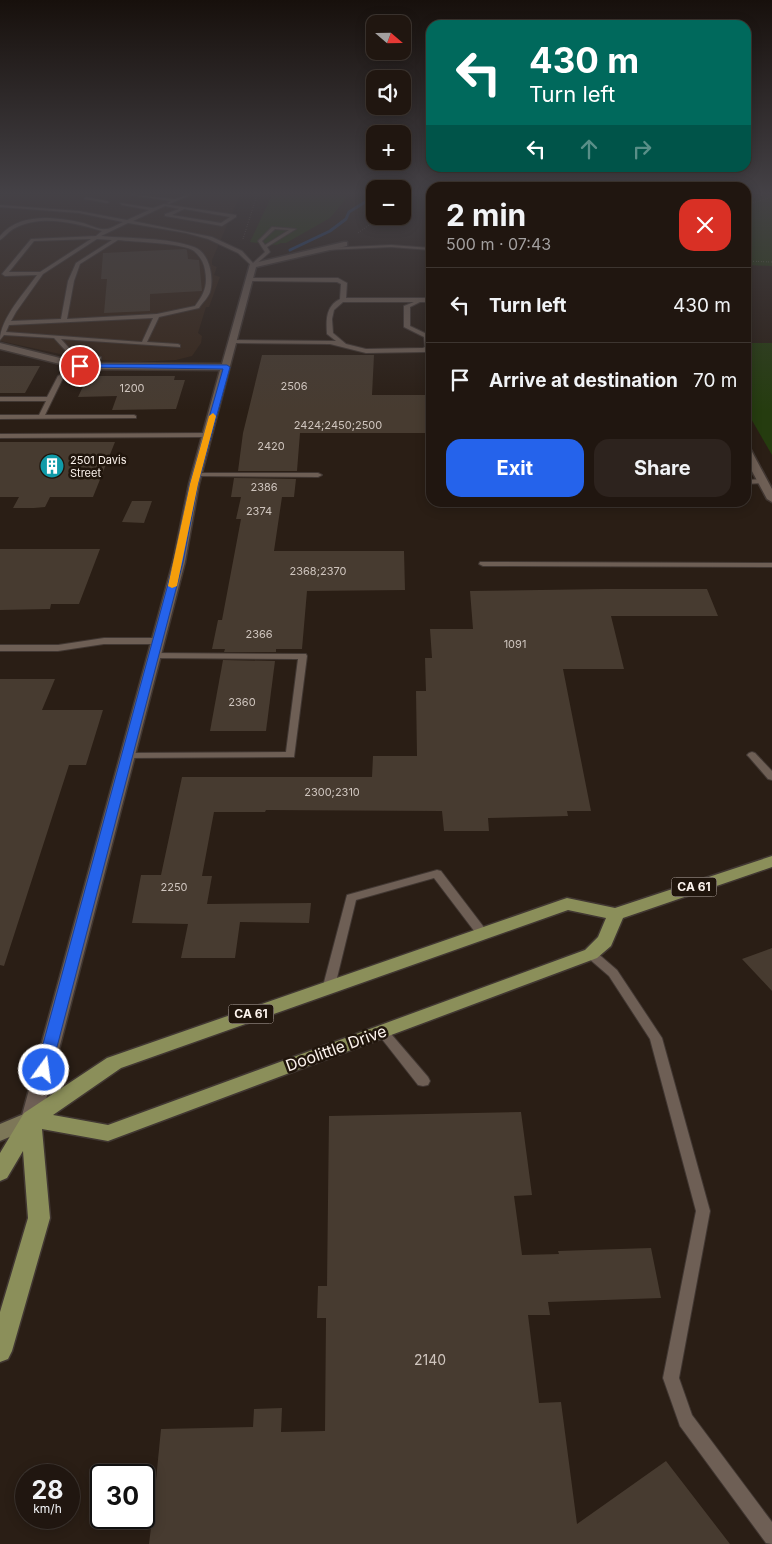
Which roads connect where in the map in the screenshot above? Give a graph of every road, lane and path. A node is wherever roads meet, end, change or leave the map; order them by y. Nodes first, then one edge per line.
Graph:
1 (11, 267) edge
2 (50, 267) edge
3 (77, 267) edge
4 (207, 267) edge
5 (253, 267) edge
6 (41, 273) junction
7 (249, 280) junction
8 (343, 300) junction
9 (426, 301) edge
10 (418, 302) junction
11 (157, 316) junction
12 (0, 317) edge
13 (64, 319) junction
14 (9, 320) junction
15 (2, 336) edge
16 (55, 336) junction
17 (426, 336) edge
18 (234, 342) junction
19 (144, 343) junction
20 (344, 345) junction
21 (0, 346) edge
22 (178, 346) dead end
23 (426, 350) edge
24 (100, 358) dead end
25 (80, 366) junction
26 (227, 367) junction
27 (0, 399) edge
28 (50, 399) junction
29 (0, 417) edge
30 (41, 417) junction
31 (134, 417) dead end
32 (208, 435) junction
33 (0, 436) edge
34 (751, 459) edge
35 (197, 475) junction
36 (318, 475) dead end
37 (763, 481) junction
38 (751, 482) edge
39 (772, 499) edge
40 (483, 564) dead end
41 (772, 565) edge
42 (158, 640) junction
43 (0, 648) edge
44 (154, 656) junction
45 (752, 755) dead end
46 (126, 756) junction
47 (772, 777) edge
48 (772, 861) edge
49 (616, 914) junction
50 (482, 933) junction
51 (591, 954) junction
52 (329, 986) junction
53 (382, 1031) junction
54 (423, 1080) dead end
55 (31, 1119) junction
56 (0, 1134) edge
57 (0, 1172) edge
58 (0, 1351) edge
59 (772, 1537) edge

1 - 6 lane
2 - 6 lane
3 - 13 lane
4 - 11 lane
5 - 7 street
6 - 14 lane
7 - 8 lane
7 - 18 street
8 - 10 lane
8 - 20 lane
9 - 10 lane
10 - 17 lane
11 - 13 lane
11 - 19 lane
12 - 14 lane
13 - 14 lane
14 - 15 lane
15 - 16 lane
16 - 19 lane
16 - 24 lane
18 - 20 lane
18 - 26 street
19 - 22 lane
20 - 23 lane
21 - 25 street
25 - 26 street
25 - 28 lane
26 - 32 street
27 - 28 lane
28 - 30 lane
29 - 30 lane
30 - 31 lane
32 - 33 lane
32 - 35 street
34 - 37 street
35 - 36 lane
35 - 42 street
37 - 38 lane
37 - 39 street
40 - 41 lane
42 - 43 lane
42 - 44 street
44 - 46 street
44 - 46 lane
45 - 47 lane
46 - 55 street
48 - 49 main road, CA 61
49 - 50 main road, CA 61
49 - 51 main road, Doolittle Drive
50 - 52 main road, CA 61
50 - 52 lane
51 - 53 main road, Doolittle Drive
51 - 59 lane
52 - 55 main road, CA 61
53 - 54 lane
53 - 55 main road, Doolittle Drive
55 - 56 main road
55 - 57 main road, CA 61
55 - 58 main road

